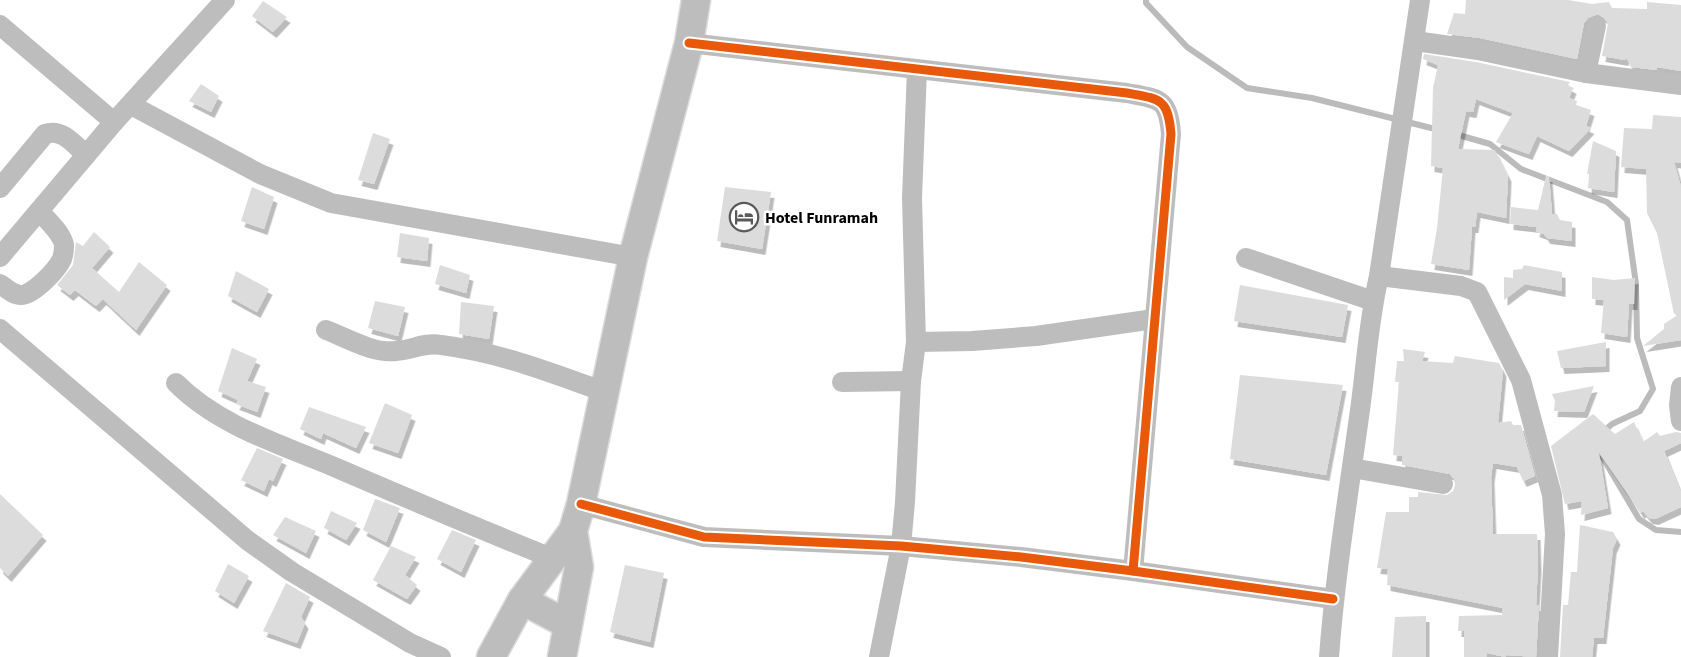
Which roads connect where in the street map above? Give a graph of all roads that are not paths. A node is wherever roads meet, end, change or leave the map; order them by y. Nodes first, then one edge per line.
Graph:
1 (225, 0) edge
2 (696, 0) edge
3 (1420, 0) edge
4 (0, 25) edge
5 (1596, 26) dead end
6 (1414, 41) junction
7 (689, 43) junction
8 (916, 69) junction
9 (1586, 73) junction
10 (1681, 86) edge
11 (131, 105) junction
12 (114, 122) junction
13 (86, 155) junction
14 (0, 188) edge
15 (39, 211) junction
16 (0, 257) edge
17 (633, 257) junction
18 (1246, 258) dead end
19 (1379, 276) junction
20 (0, 284) edge
21 (1373, 301) junction
22 (1154, 319) junction
23 (0, 329) edge
24 (326, 330) dead end
25 (916, 342) junction
26 (911, 381) junction
27 (842, 382) dead end
28 (176, 383) dead end
29 (1681, 387) edge
30 (605, 392) junction
31 (1681, 421) edge
32 (1352, 468) junction
33 (1443, 484) dead end
34 (577, 517) junction
35 (901, 546) junction
36 (554, 559) junction
37 (1133, 571) junction
38 (1333, 599) junction
39 (522, 600) junction
40 (567, 624) junction
41 (441, 657) edge
42 (491, 657) edge
43 (562, 657) edge
44 (879, 657) edge
45 (1329, 657) edge
46 (1548, 657) edge

1 - 11 street
2 - 7 highway
3 - 6 street
4 - 12 street
5 - 9 street
6 - 9 street
6 - 19 street
7 - 8 street
7 - 17 highway
8 - 22 street
8 - 25 street
9 - 10 street
11 - 12 street
11 - 17 street
12 - 13 street
13 - 14 street
13 - 15 street
15 - 16 street
15 - 20 street
17 - 30 highway
18 - 21 street
19 - 21 street
19 - 46 street
21 - 32 street
22 - 25 street
22 - 37 street
23 - 41 street
24 - 30 street
25 - 26 street
26 - 27 street
26 - 35 street
28 - 36 street
29 - 31 street
30 - 34 highway
32 - 33 street
32 - 38 street
34 - 35 street
34 - 36 highway
34 - 40 highway
35 - 37 street
35 - 44 street
36 - 39 highway
37 - 38 street
38 - 45 street
39 - 40 highway
39 - 42 highway
40 - 43 highway

